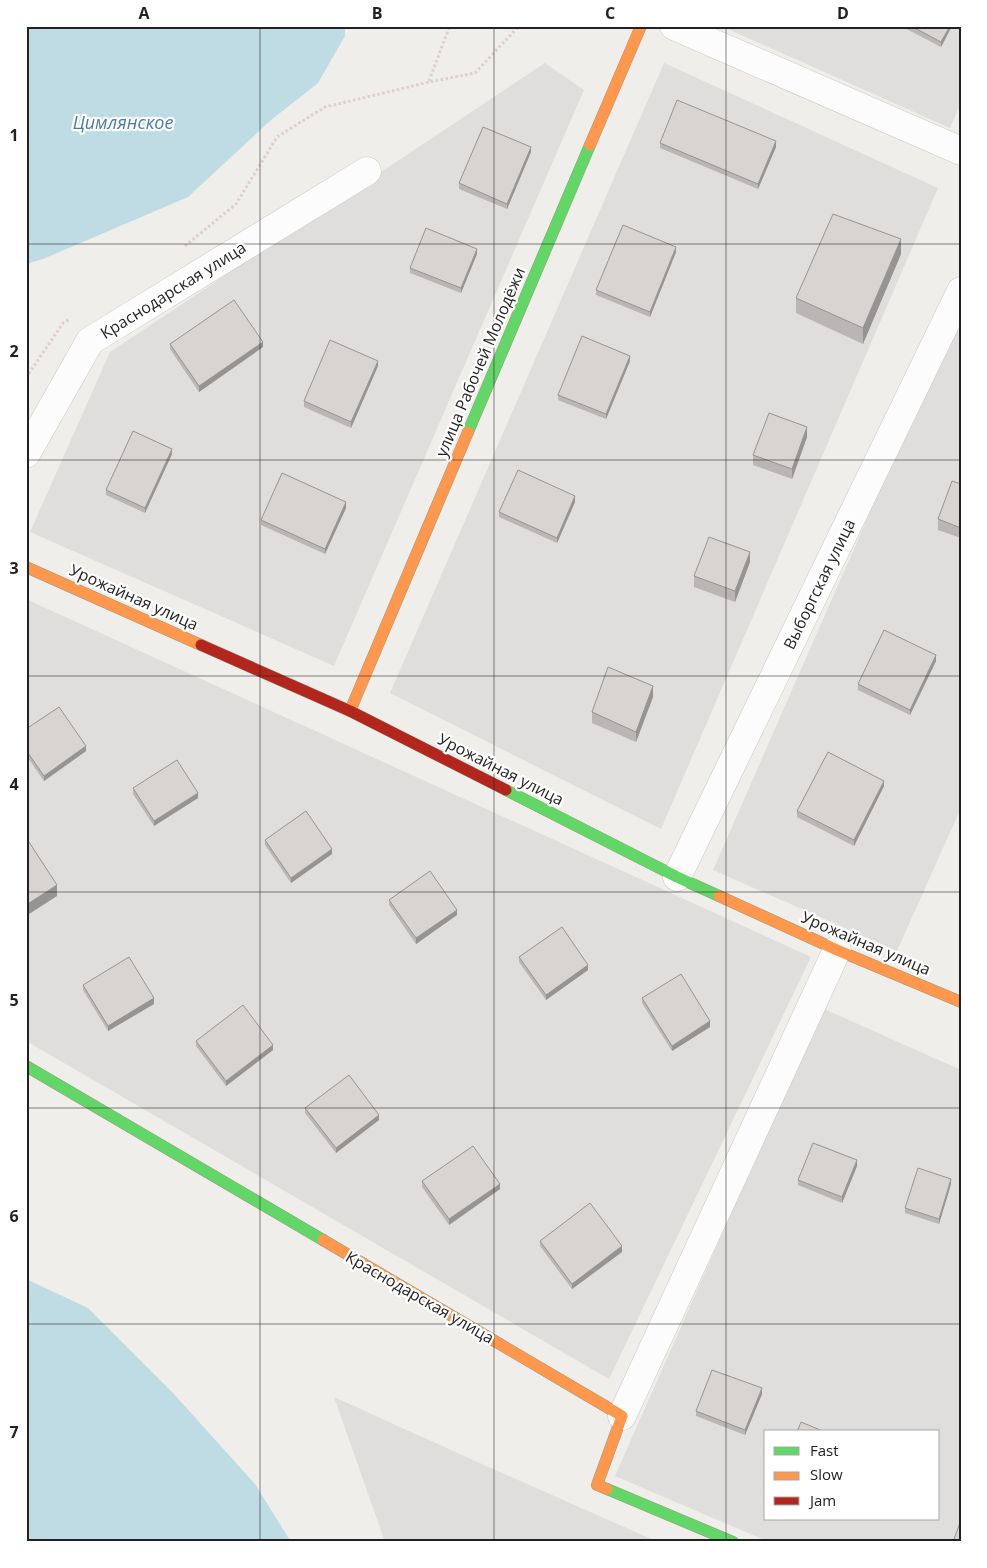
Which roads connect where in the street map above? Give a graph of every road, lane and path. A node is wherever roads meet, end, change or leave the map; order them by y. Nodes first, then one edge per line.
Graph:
1 (448, 26) edge
2 (519, 26) edge
3 (641, 26) edge
4 (674, 26) edge
5 (429, 82) junction
6 (961, 151) edge
7 (367, 171) dead end
8 (178, 251) dead end
9 (961, 291) edge
10 (71, 318) dead end
11 (26, 378) edge
12 (26, 454) edge
13 (26, 567) edge
14 (350, 711) junction
15 (677, 877) junction
16 (837, 950) junction
17 (961, 1002) edge
18 (26, 1066) edge
19 (622, 1416) junction
20 (733, 1542) edge

1 - 5 path
2 - 5 path
3 - 14 street, улица Рабочей Молодёжи
4 - 6 street
5 - 8 path
7 - 12 street, Краснодарская улица
9 - 15 street, Выборгская улица
10 - 11 path
13 - 14 street, Урожайная улица
14 - 15 street, Урожайная улица
15 - 16 street, Урожайная улица
16 - 17 street, Урожайная улица
16 - 19 street
18 - 19 street, Краснодарская улица
19 - 20 street

